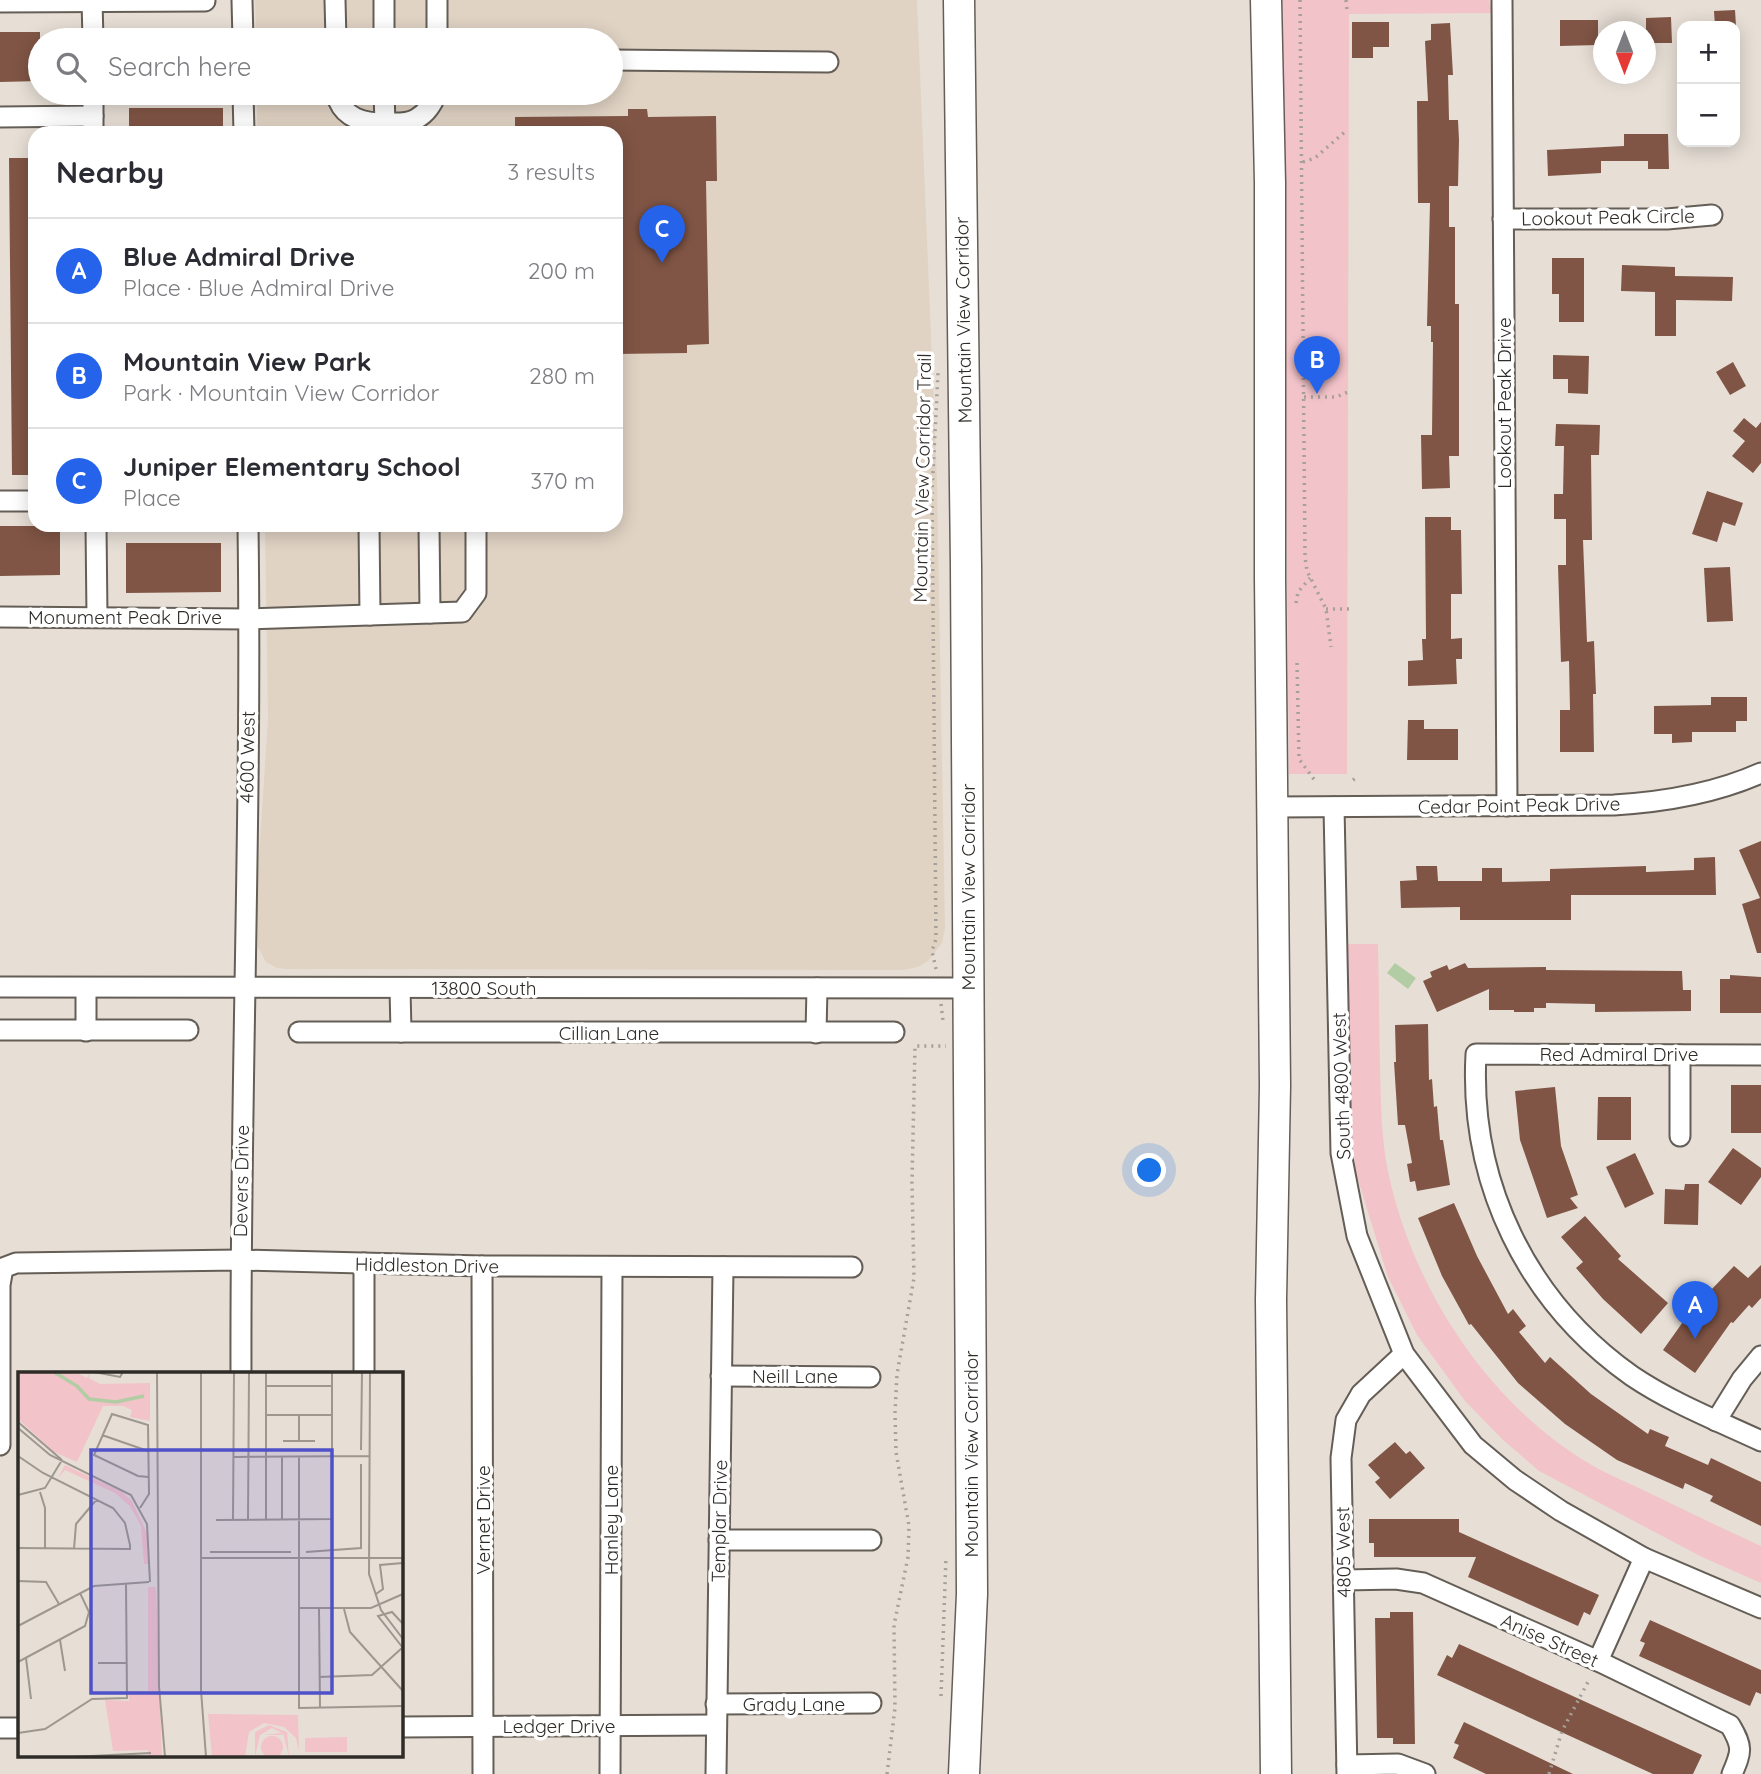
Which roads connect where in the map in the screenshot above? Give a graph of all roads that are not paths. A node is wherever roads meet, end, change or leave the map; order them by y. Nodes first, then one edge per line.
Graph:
1 (243, 0) edge
2 (335, 0) edge
3 (384, 0) edge
4 (437, 0) edge
5 (959, 0) edge
6 (1266, 0) edge
7 (1502, 0) edge
8 (92, 1) edge
9 (205, 1) edge
10 (0, 2) edge
11 (93, 28) edge
12 (243, 28) edge
13 (336, 28) edge
14 (384, 28) edge
15 (437, 28) edge
16 (623, 60) edge
17 (828, 62) dead end
18 (93, 105) edge
19 (243, 105) edge
20 (340, 105) edge
21 (384, 105) edge
22 (430, 105) edge
23 (0, 117) edge
24 (384, 123) junction
25 (93, 124) edge
26 (244, 126) edge
27 (1712, 215) dead end
28 (1503, 219) junction
29 (0, 501) edge
30 (28, 501) edge
31 (96, 532) edge
32 (248, 532) edge
33 (369, 532) edge
34 (429, 532) edge
35 (476, 532) edge
36 (430, 613) junction
37 (370, 615) junction
38 (0, 617) edge
39 (97, 617) junction
40 (250, 619) junction
41 (1761, 773) edge
42 (1507, 806) junction
43 (1273, 807) junction
44 (1334, 807) junction
45 (0, 987) edge
46 (86, 988) junction
47 (243, 988) junction
48 (400, 988) junction
49 (817, 988) junction
50 (968, 988) junction
51 (0, 1030) edge
52 (188, 1030) dead end
53 (86, 1031) junction
54 (299, 1032) dead end
55 (401, 1032) junction
56 (894, 1032) dead end
57 (816, 1033) junction
58 (1680, 1055) junction
59 (1761, 1055) edge
60 (1680, 1136) dead end
61 (240, 1260) junction
62 (363, 1263) junction
63 (482, 1266) junction
64 (612, 1267) junction
65 (723, 1267) junction
66 (852, 1267) dead end
67 (1404, 1353) junction
68 (1761, 1356) edge
69 (241, 1372) edge
70 (363, 1372) edge
71 (721, 1376) junction
72 (870, 1377) dead end
73 (1716, 1421) junction
74 (1761, 1441) edge
75 (0, 1445) edge
76 (719, 1539) junction
77 (871, 1541) dead end
78 (1644, 1558) junction
79 (1344, 1580) junction
80 (1761, 1608) edge
81 (1598, 1661) junction
82 (871, 1703) dead end
83 (716, 1704) junction
84 (716, 1725) junction
85 (483, 1726) junction
86 (610, 1726) junction
87 (402, 1727) edge
88 (0, 1728) edge
89 (18, 1728) edge
90 (1347, 1769) edge
91 (483, 1774) edge
92 (610, 1774) edge
93 (716, 1774) edge
94 (964, 1774) edge
95 (1276, 1774) edge
96 (1425, 1774) edge
97 (1732, 1774) edge

1 - 12 street
2 - 13 street
3 - 14 street
4 - 15 street
5 - 50 highway, Mountain View Corridor
6 - 43 highway
7 - 28 street, Lookout Peak Drive
8 - 9 street
8 - 10 street
8 - 11 street
16 - 17 street
18 - 25 street
19 - 26 street
20 - 24 street
21 - 24 street
22 - 24 street
23 - 25 street
27 - 28 street, Lookout Peak Circle
28 - 42 street, Lookout Peak Drive
29 - 30 street
31 - 39 street
32 - 40 street, 4600 West
33 - 37 street
34 - 36 street
35 - 36 street, Monument Peak Drive
36 - 37 street, Monument Peak Drive
37 - 40 street, Monument Peak Drive
38 - 39 street, Monument Peak Drive
39 - 40 street, Monument Peak Drive
40 - 47 street, 4600 West
41 - 42 street, Cedar Point Peak Drive
42 - 44 street, Cedar Point Peak Drive
43 - 44 street, Cedar Point Peak Drive
43 - 95 highway
44 - 67 street, South 4800 West
45 - 46 street, 13800 South
46 - 47 street, 13800 South
46 - 53 street
47 - 48 street, 13800 South
47 - 61 street, Devers Drive
48 - 49 street, 13800 South
48 - 55 street
49 - 50 street, 13800 South
49 - 57 street
50 - 94 highway, Mountain View Corridor
51 - 53 street
52 - 53 street
54 - 55 street, Cillian Lane
55 - 57 street, Cillian Lane
56 - 57 street, Cillian Lane
58 - 59 street, Red Admiral Drive
58 - 60 street
58 - 73 street, Red Admiral Drive
61 - 62 street, Hiddleston Drive
61 - 69 street, Devers Drive
61 - 75 street, Hiddleston Drive
62 - 63 street, Hiddleston Drive
62 - 70 street
63 - 64 street, Hiddleston Drive
63 - 85 street, Vernet Drive
64 - 65 street, Hiddleston Drive
64 - 86 street, Hanley Lane
65 - 66 street, Hiddleston Drive
65 - 71 street, Templar Drive
67 - 78 street, South 4800 West
67 - 79 street, 4805 West
68 - 73 street
71 - 72 street, Neill Lane
71 - 76 street, Templar Drive
73 - 74 street
76 - 77 street
76 - 83 street, Templar Drive
78 - 80 street, South 4800 West
78 - 81 street
79 - 81 street, Anise Street
79 - 90 street, 4805 West
81 - 97 street, Anise Street
82 - 83 street, Grady Lane
83 - 84 street, Templar Drive
84 - 86 street, Ledger Drive
84 - 93 street, Templar Drive
85 - 86 street, Ledger Drive
85 - 87 street, Ledger Drive
85 - 91 street, Vernet Drive
86 - 92 street, Hanley Lane
88 - 89 street
90 - 96 street

